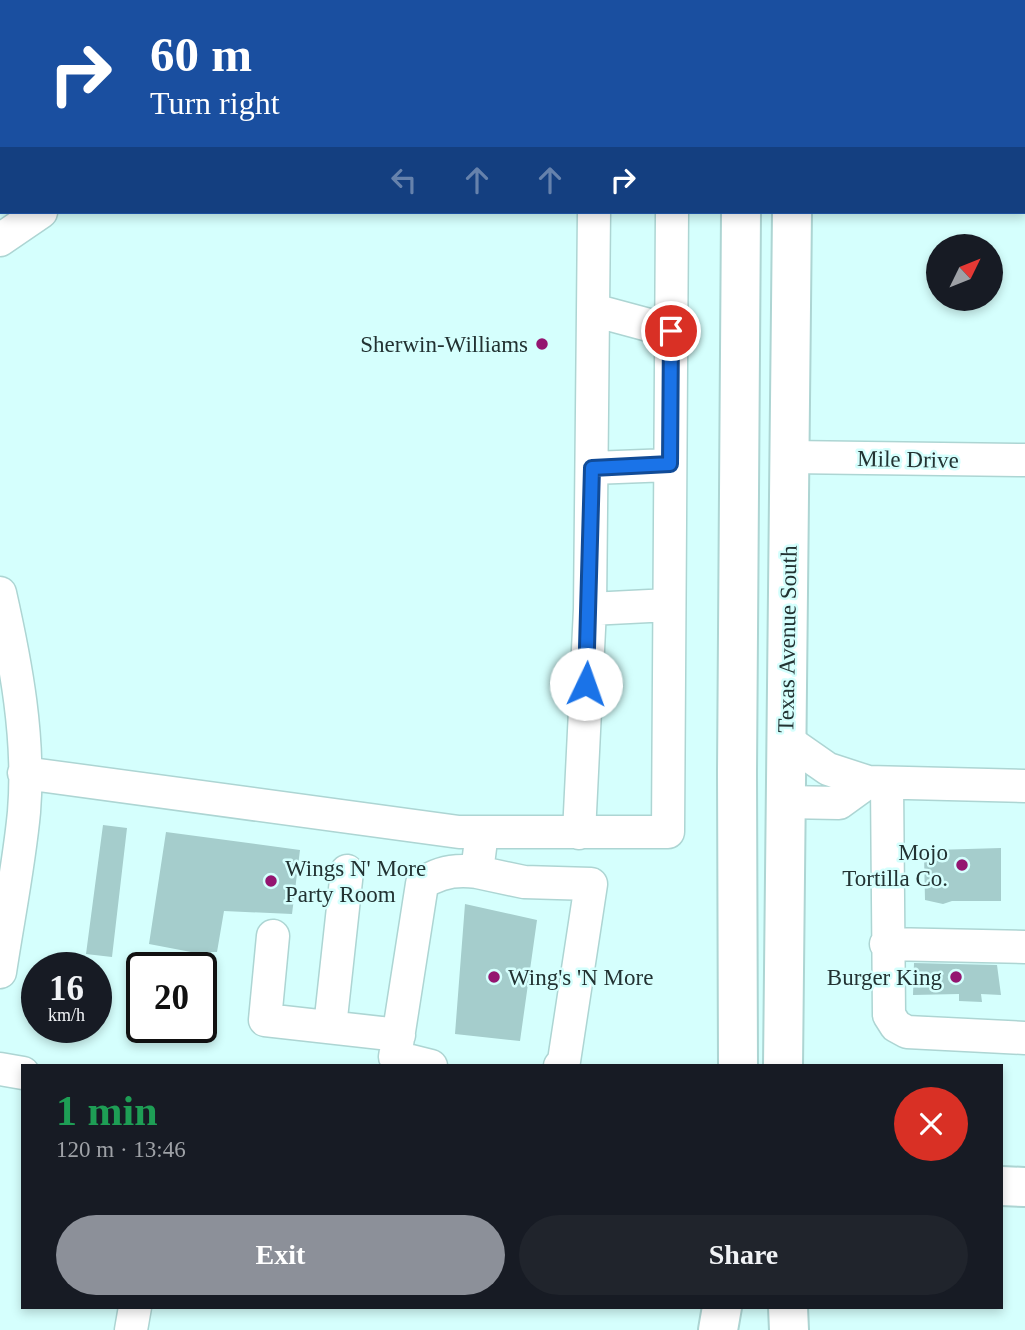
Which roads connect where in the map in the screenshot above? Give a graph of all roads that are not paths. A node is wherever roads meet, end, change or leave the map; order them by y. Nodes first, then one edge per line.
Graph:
1 (38, 214) edge
2 (594, 214) edge
3 (672, 214) edge
4 (741, 214) edge
5 (792, 214) edge
6 (0, 240) edge
7 (593, 310) junction
8 (671, 331) junction
9 (790, 457) junction
10 (1025, 460) edge
11 (670, 464) junction
12 (592, 468) junction
13 (0, 593) edge
14 (669, 605) junction
15 (590, 609) junction
16 (737, 713) junction
17 (785, 739) junction
18 (24, 773) junction
19 (877, 783) junction
20 (1025, 786) edge
21 (785, 802) junction
22 (12, 809) edge
23 (482, 832) junction
24 (579, 833) junction
25 (347, 871) dead end
26 (477, 872) junction
27 (273, 936) dead end
28 (886, 944) junction
29 (1025, 947) edge
30 (1, 960) edge
31 (330, 1027) junction
32 (399, 1035) junction
33 (1025, 1038) edge
34 (423, 1064) edge
35 (562, 1064) edge
36 (738, 1064) edge
37 (783, 1064) edge
38 (0, 1069) edge
39 (21, 1073) edge
40 (1003, 1186) edge
41 (1025, 1187) edge
42 (135, 1309) edge
43 (722, 1309) edge
44 (788, 1309) edge
45 (131, 1330) edge
46 (718, 1330) edge
47 (789, 1330) edge

1 - 6 street
2 - 7 street
3 - 8 street
4 - 16 main road
5 - 9 main road, Texas Avenue South
7 - 8 street
7 - 12 street
8 - 11 street
9 - 10 street, Mile Drive
9 - 17 main road, Texas Avenue South
11 - 12 street
11 - 14 street
12 - 15 street
13 - 18 street
14 - 15 street
14 - 24 street
15 - 24 street
16 - 21 main road
16 - 36 main road
17 - 19 street
17 - 21 main road, Texas Avenue South
18 - 22 street
18 - 23 street
19 - 20 street
19 - 21 street
19 - 28 street
21 - 37 main road, Texas Avenue South
22 - 30 street
23 - 24 street
23 - 26 street
25 - 31 street
26 - 32 street
26 - 35 street
27 - 31 street
28 - 29 street
28 - 33 street
31 - 32 street
32 - 34 street
38 - 39 street
40 - 41 main road
42 - 45 street
43 - 46 main road
44 - 47 main road

